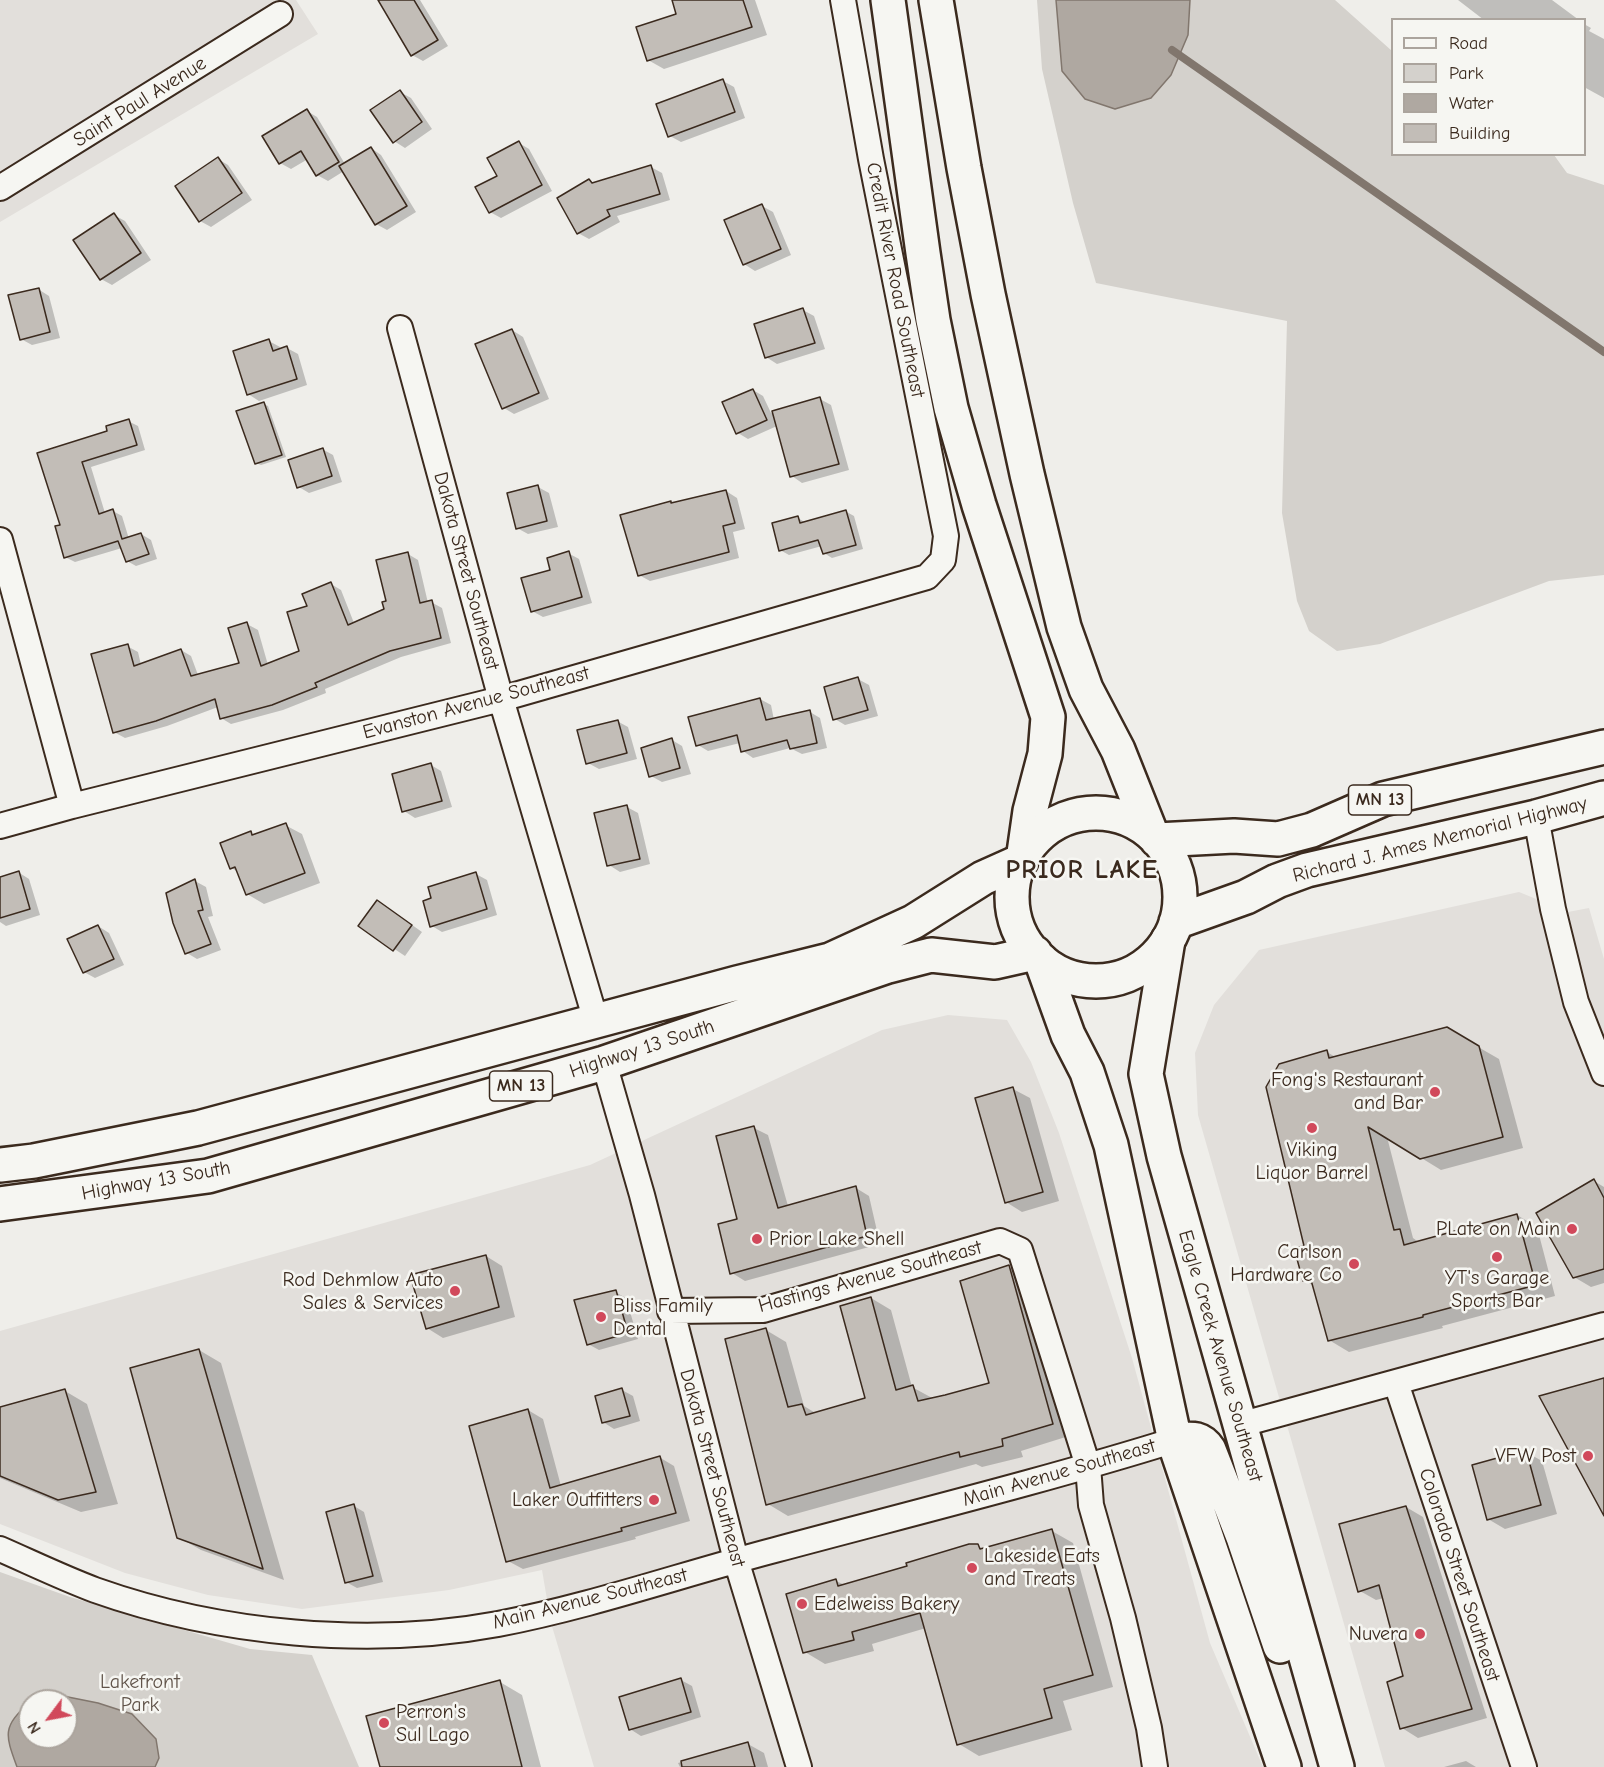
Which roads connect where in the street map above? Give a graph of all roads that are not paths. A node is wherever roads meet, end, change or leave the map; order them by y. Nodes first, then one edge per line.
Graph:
1 (843, 0) edge
2 (888, 0) edge
3 (936, 0) edge
4 (280, 14) dead end
5 (0, 188) edge
6 (400, 328) dead end
7 (0, 540) edge
8 (943, 560) joint
9 (501, 699) junction
10 (1604, 747) edge
11 (1604, 798) edge
12 (72, 806) junction
13 (1536, 817) junction
14 (0, 826) edge
15 (1154, 836) junction
16 (1022, 857) junction
17 (1172, 931) junction
18 (1038, 956) junction
19 (596, 1021) junction
20 (604, 1063) junction
21 (1604, 1072) edge
22 (0, 1165) edge
23 (0, 1204) edge
24 (670, 1311) junction
25 (1604, 1325) edge
26 (1396, 1383) junction
27 (1239, 1425) junction
28 (1175, 1440) junction
29 (1089, 1466) junction
30 (0, 1549) edge
31 (736, 1560) junction
32 (799, 1767) edge
33 (1155, 1767) edge
34 (1284, 1767) edge
35 (1322, 1767) edge
36 (1337, 1767) edge
37 (1524, 1767) edge

1 - 8 street, Credit River Road Southeast
2 - 16 main road
3 - 15 main road
4 - 5 street, Saint Paul Avenue
6 - 9 street, Dakota Street Southeast
7 - 12 street
8 - 9 street, Evanston Avenue Southeast
9 - 12 street, Evanston Avenue Southeast
9 - 19 street, Dakota Street Southeast
10 - 15 main road, Richard J. Ames Memorial Highway / MN 13
11 - 13 main road, Richard J. Ames Memorial Highway
12 - 14 street, Evanston Avenue Southeast
13 - 17 main road, Richard J. Ames Memorial Highway
13 - 21 street
15 - 16 main road
15 - 17 main road
16 - 18 main road
16 - 19 main road, Highway 13 South / MN 13
17 - 18 main road
17 - 27 main road, Eagle Creek Avenue Southeast
18 - 20 main road, Highway 13 South / MN 13
18 - 28 main road
19 - 22 main road, Highway 13 South / MN 13
20 - 23 main road, Highway 13 South / MN 13
20 - 24 street, Dakota Street Southeast
24 - 29 street, Hastings Avenue Southeast
24 - 31 street, Dakota Street Southeast
25 - 26 street
26 - 27 street
26 - 37 street, Colorado Street Southeast
27 - 36 main road, Eagle Creek Avenue Southeast
28 - 29 street, Main Avenue Southeast
28 - 34 main road
28 - 35 main road
29 - 31 street, Main Avenue Southeast
29 - 33 street, Hastings Avenue Southeast
30 - 31 street, Main Avenue Southeast
31 - 32 street, Dakota Street Southeast

